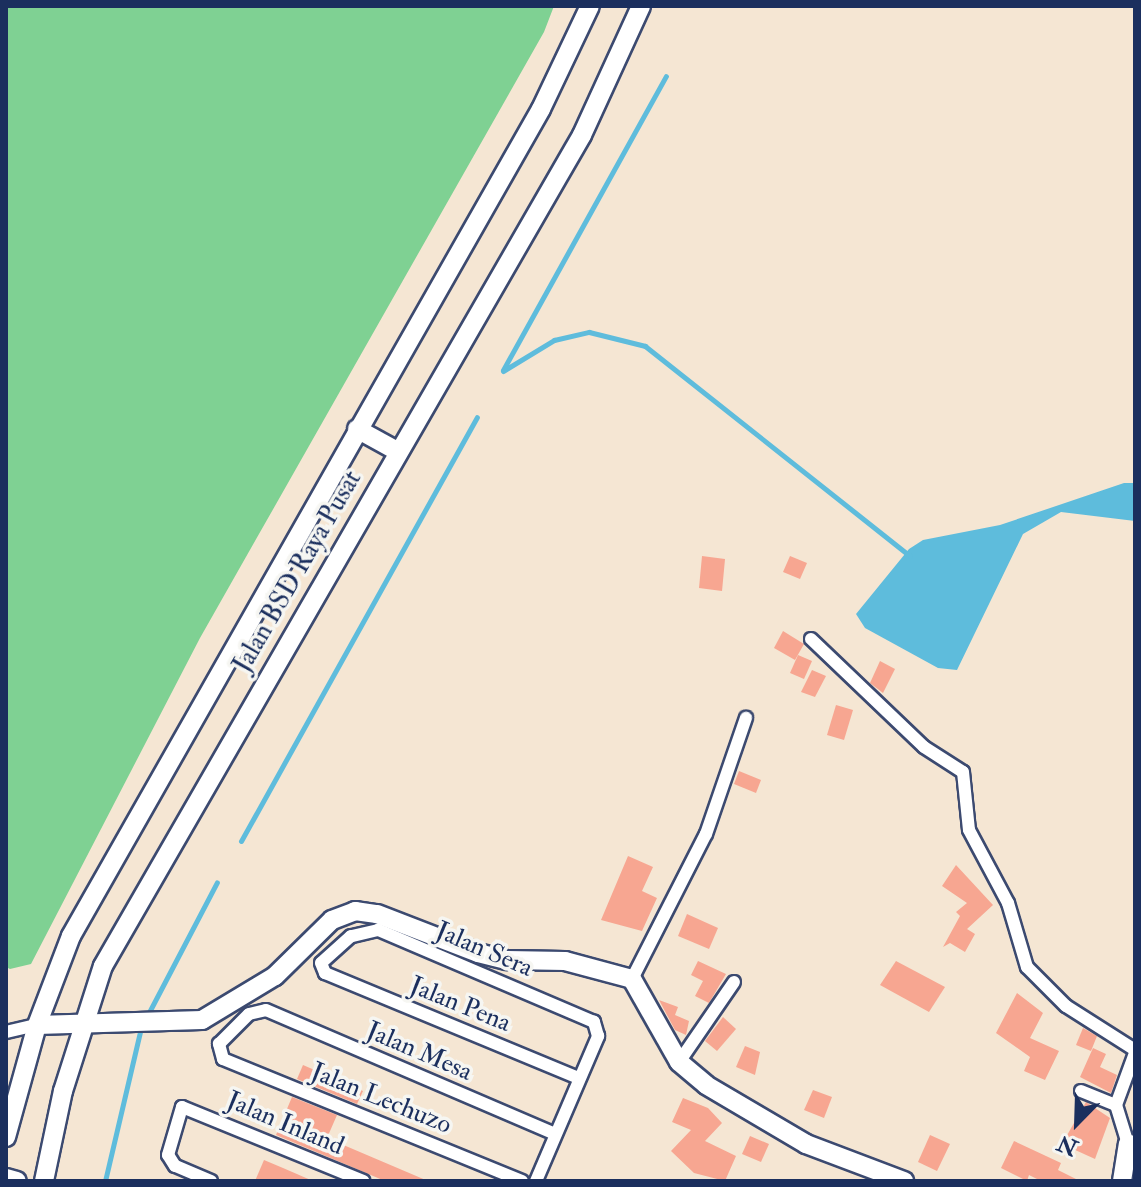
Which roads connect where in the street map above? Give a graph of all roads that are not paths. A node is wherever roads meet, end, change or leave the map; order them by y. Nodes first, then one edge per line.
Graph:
1 (590, 6) edge
2 (641, 6) edge
3 (357, 429) junction
4 (397, 451) junction
5 (811, 639) dead end
6 (746, 718) dead end
7 (325, 973) joint
8 (632, 979) junction
9 (734, 982) dead end
10 (82, 1024) junction
11 (37, 1025) junction
12 (6, 1032) edge
13 (1135, 1051) edge
14 (223, 1059) joint
15 (679, 1062) junction
16 (579, 1078) junction
17 (1081, 1091) dead end
18 (1116, 1105) junction
19 (555, 1134) junction
20 (6, 1137) edge
21 (1131, 1144) edge
22 (6, 1178) edge
23 (17, 1181) edge
24 (44, 1181) edge
25 (211, 1181) edge
26 (363, 1181) edge
27 (522, 1181) edge
28 (536, 1181) edge
29 (904, 1181) edge
30 (1122, 1181) edge

1 - 3 main road, Jalan BSD Raya Pusat
2 - 4 main road, Jalan BSD Raya Pusat
3 - 4 main road
3 - 11 main road, Jalan BSD Raya Pusat
4 - 10 main road, Jalan BSD Raya Pusat
5 - 13 street
6 - 8 street
7 - 16 street, Jalan Pena
7 - 16 street, Jalan Sera
8 - 10 main road
8 - 15 main road
9 - 15 street
10 - 11 main road
10 - 24 main road, Jalan BSD Raya Pusat
11 - 12 street
11 - 20 main road, Jalan BSD Raya Pusat
13 - 18 street
14 - 19 street, Jalan Mesa
14 - 27 street, Jalan Lechuzo
15 - 29 main road
16 - 19 street
17 - 18 street
18 - 21 street
19 - 28 street
21 - 30 main road
22 - 23 main road
25 - 26 street, Jalan Inland

